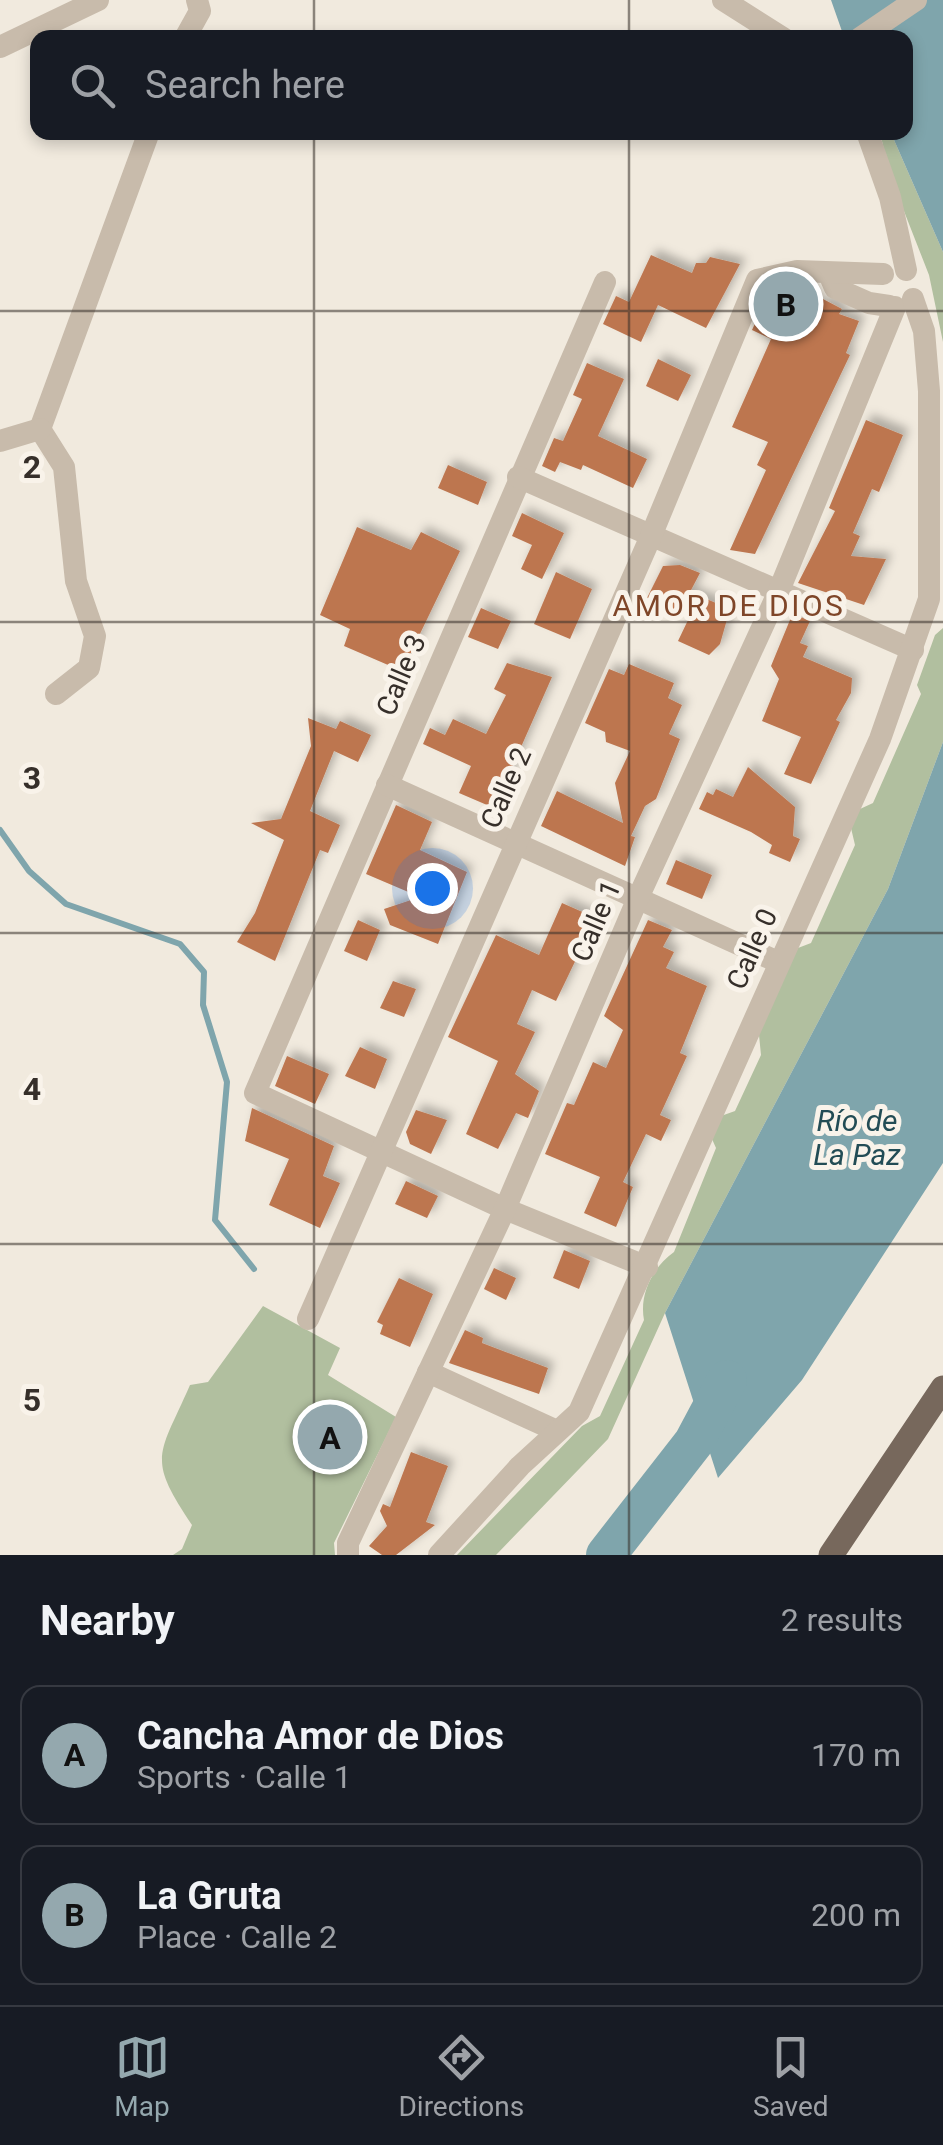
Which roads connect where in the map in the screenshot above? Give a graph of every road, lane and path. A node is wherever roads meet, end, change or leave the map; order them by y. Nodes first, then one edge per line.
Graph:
1 (98, 0) edge
2 (197, 0) edge
3 (916, 0) edge
4 (731, 2) edge
5 (35, 30) edge
6 (189, 30) edge
7 (772, 30) edge
8 (872, 30) edge
9 (30, 33) edge
10 (0, 47) edge
11 (145, 140) edge
12 (869, 140) edge
13 (892, 272) junction
14 (830, 274) junction
15 (605, 282) dead end
16 (899, 304) junction
17 (40, 430) junction
18 (0, 441) edge
19 (518, 477) junction
20 (651, 536) junction
21 (778, 593) junction
22 (913, 650) junction
23 (56, 694) dead end
24 (387, 785) junction
25 (514, 843) junction
26 (638, 898) junction
27 (778, 962) junction
28 (379, 1150) junction
29 (506, 1209) junction
30 (647, 1267) junction
31 (308, 1319) dead end
32 (428, 1372) junction
33 (943, 1388) edge
34 (557, 1431) junction
35 (348, 1555) edge
36 (438, 1555) edge
37 (831, 1555) edge

1 - 5 street
2 - 6 street
3 - 8 street
4 - 7 street
9 - 10 street
11 - 17 street
12 - 13 street
13 - 14 street
13 - 16 street
13 - 16 street
14 - 16 street
14 - 20 street, Calle 2
15 - 19 street, Calle 3
16 - 21 street, Calle 1
16 - 22 street, Calle 0
17 - 18 street
17 - 23 street
19 - 20 street
19 - 24 street, Calle 3
20 - 21 street
20 - 25 street, Calle 2
21 - 22 street
21 - 26 street, Calle 1
22 - 27 street, Calle 0
24 - 25 street
24 - 28 street, Calle 3
25 - 26 street
25 - 28 street, Calle 2
26 - 27 street
26 - 29 street, Calle 1
27 - 30 street, Calle 0
28 - 29 street
28 - 31 street, Calle 2
29 - 30 street
29 - 32 street, Calle 1
30 - 34 street, Calle 0
32 - 34 street
32 - 35 street, Calle 1
33 - 37 main road
34 - 36 street, Calle 0

